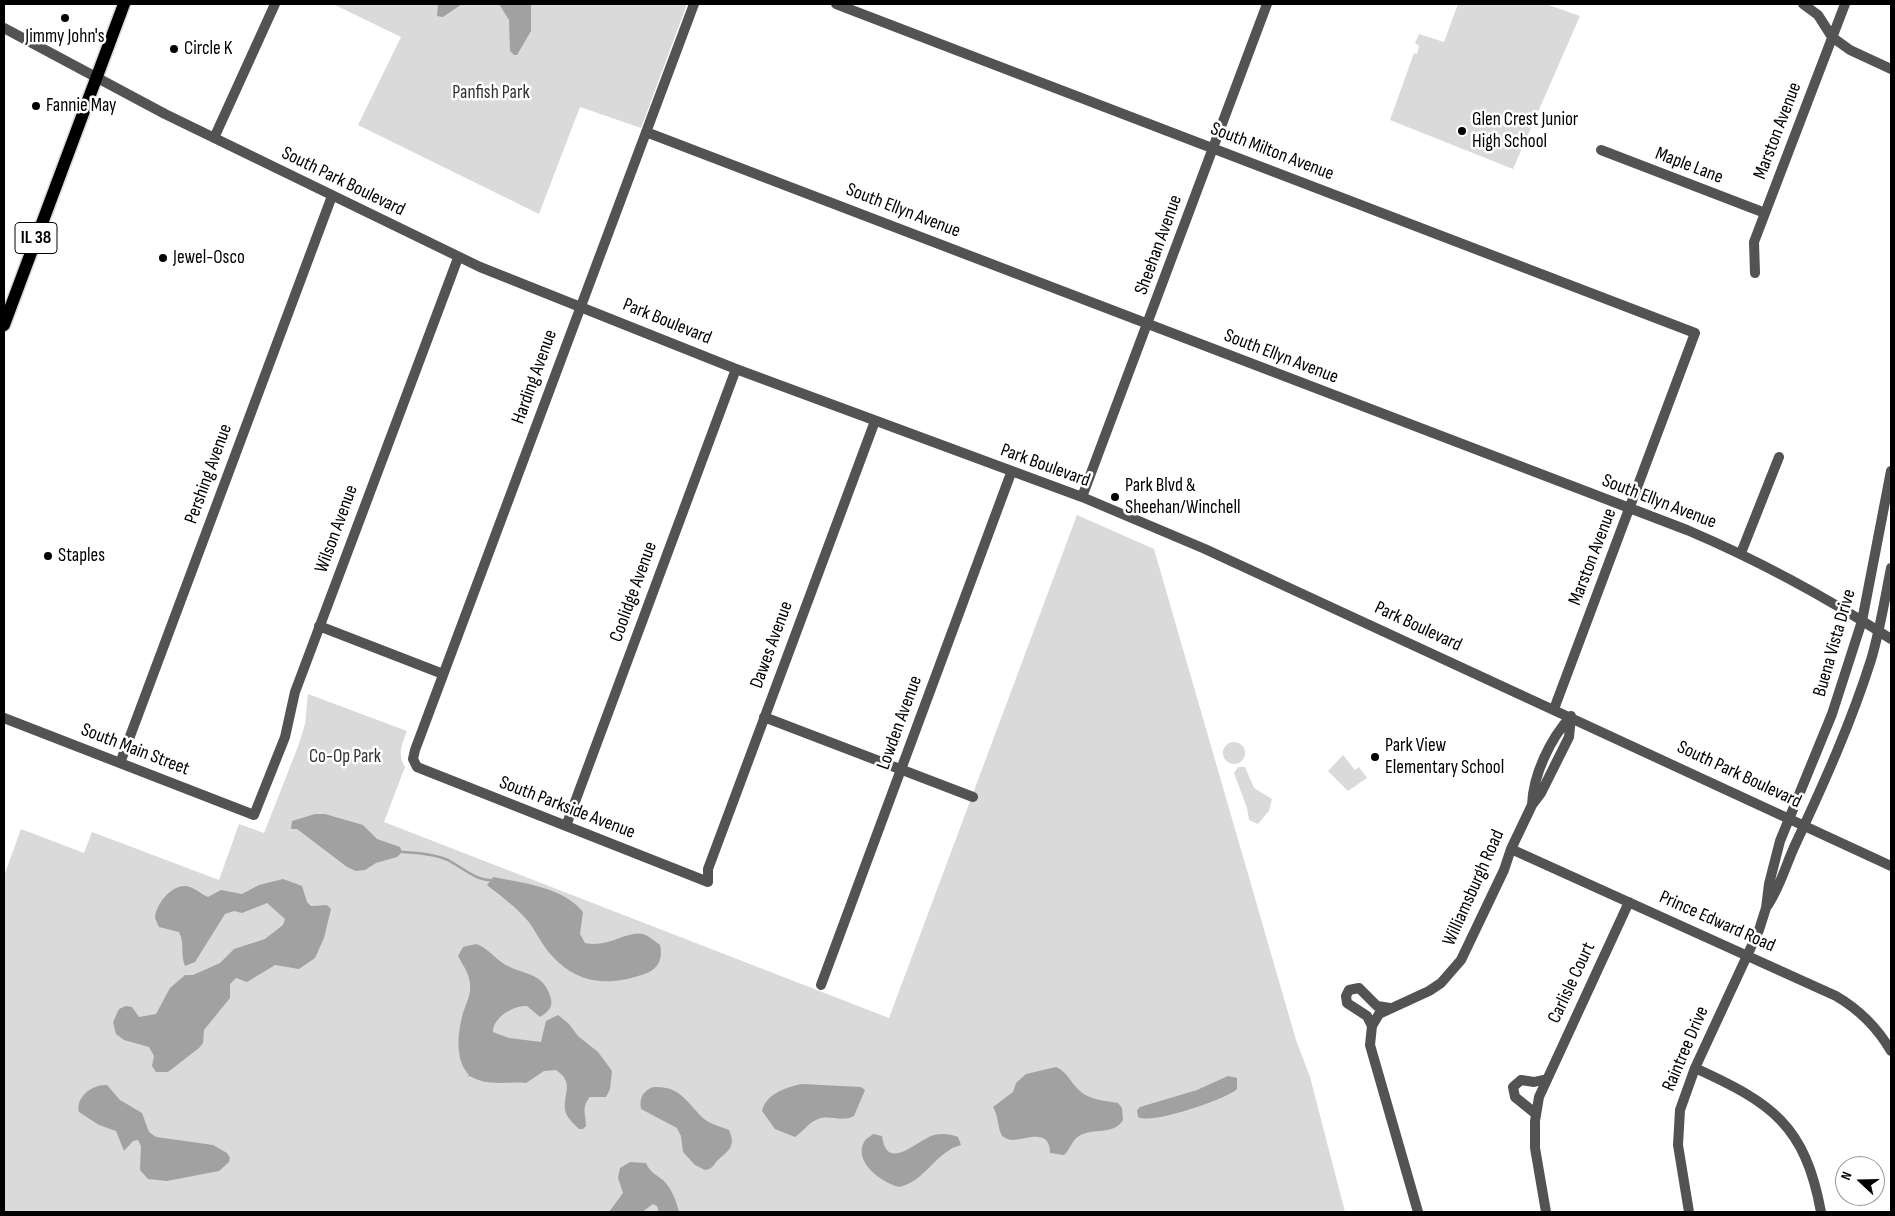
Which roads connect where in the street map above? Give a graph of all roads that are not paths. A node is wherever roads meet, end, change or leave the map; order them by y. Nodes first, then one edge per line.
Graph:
1 (124, 4) edge
2 (275, 4) edge
3 (694, 4) edge
4 (836, 4) edge
5 (1267, 4) edge
6 (1803, 4) edge
7 (1845, 4) edge
8 (4, 28) edge
9 (1832, 37) junction
10 (1891, 69) edge
11 (96, 77) junction
12 (646, 132) junction
13 (214, 138) junction
14 (1213, 148) junction
15 (1601, 150) dead end
16 (332, 196) junction
17 (1765, 214) junction
18 (458, 258) junction
19 (1756, 273) dead end
20 (581, 306) junction
21 (4, 324) edge
22 (1148, 324) junction
23 (1695, 333) joint
24 (736, 369) junction
25 (874, 421) junction
26 (1779, 457) dead end
27 (1891, 471) edge
28 (1012, 473) junction
29 (1082, 497) junction
30 (1630, 509) junction
31 (1742, 553) junction
32 (1891, 568) edge
33 (1862, 621) junction
34 (319, 626) junction
35 (1878, 631) junction
36 (1891, 639) edge
37 (443, 674) junction
38 (1554, 709) junction
39 (1571, 716) junction
40 (764, 717) junction
41 (4, 718) edge
42 (120, 763) junction
43 (414, 763) joint
44 (901, 770) junction
45 (973, 797) dead end
46 (254, 815) joint
47 (1791, 818) junction
48 (566, 826) junction
49 (1806, 826) junction
50 (1511, 849) junction
51 (1891, 866) edge
52 (708, 882) joint
53 (1629, 902) junction
54 (1766, 908) junction
55 (1748, 956) junction
56 (821, 985) dead end
57 (1390, 1008) junction
58 (1372, 1026) junction
59 (1891, 1051) edge
60 (1696, 1068) junction
61 (1547, 1079) junction
62 (1536, 1114) junction
63 (1418, 1212) edge
64 (1546, 1212) edge
65 (1689, 1212) edge
66 (1821, 1212) edge

1 - 11 main road, IL 38
2 - 13 street
3 - 12 street, Harding Avenue
4 - 14 street, South Milton Avenue
5 - 14 street, Sheehan Avenue
6 - 9 street
7 - 9 street, Marston Avenue
8 - 11 street, South Park Boulevard
9 - 10 street
9 - 17 street, Marston Avenue
11 - 13 street, South Park Boulevard
11 - 21 main road, IL 38
12 - 20 street, Harding Avenue
12 - 22 street, South Ellyn Avenue
13 - 16 street, South Park Boulevard
14 - 22 street, Sheehan Avenue
14 - 23 street, South Milton Avenue
15 - 17 street, Maple Lane
16 - 18 street, South Park Boulevard
16 - 42 street, Pershing Avenue
17 - 19 street, Marston Avenue
18 - 20 street, South Park Boulevard
18 - 34 street, Wilson Avenue
20 - 24 street, Park Boulevard
20 - 37 street, Harding Avenue
22 - 29 street, Sheehan Avenue
22 - 30 street, South Ellyn Avenue
23 - 30 street, Marston Avenue
24 - 25 street, Park Boulevard
24 - 48 street, Coolidge Avenue
25 - 28 street, Park Boulevard
25 - 40 street, Dawes Avenue
26 - 31 street
27 - 33 street, Buena Vista Drive
28 - 29 street, Park Boulevard
28 - 44 street, Lowden Avenue
29 - 38 street, Park Boulevard
30 - 31 street, South Ellyn Avenue
30 - 38 street, Marston Avenue
31 - 33 street, South Ellyn Avenue
32 - 35 street, Buena Vista Drive
33 - 35 street, South Ellyn Avenue
33 - 47 street, Buena Vista Drive
34 - 37 street
34 - 46 street, Wilson Avenue
35 - 36 street, South Ellyn Avenue
35 - 49 street, Buena Vista Drive
37 - 43 street, Harding Avenue
38 - 39 street, Park Boulevard
39 - 47 street, South Park Boulevard
39 - 50 street, Williamsburgh Road
40 - 44 street
40 - 52 street, Dawes Avenue
41 - 42 street, South Main Street
42 - 46 street, South Main Street
43 - 48 street, South Parkside Avenue
44 - 45 street
44 - 56 street, Lowden Avenue
47 - 49 street, South Park Boulevard
47 - 54 street, Raintree Drive
48 - 52 street, South Parkside Avenue
49 - 51 street, South Park Boulevard
49 - 54 street, Raintree Drive
50 - 53 street, Prince Edward Road
50 - 57 street, Williamsburgh Road
53 - 55 street, Prince Edward Road
53 - 61 street, Carlisle Court
54 - 55 street, Raintree Drive
55 - 59 street, Prince Edward Road
55 - 60 street, Raintree Drive
57 - 58 street, Williamsburgh Road
57 - 58 street
58 - 63 street
60 - 65 street, Raintree Drive
60 - 66 street
61 - 62 street, Carlisle Court
61 - 62 street
62 - 64 street, Carlisle Court

